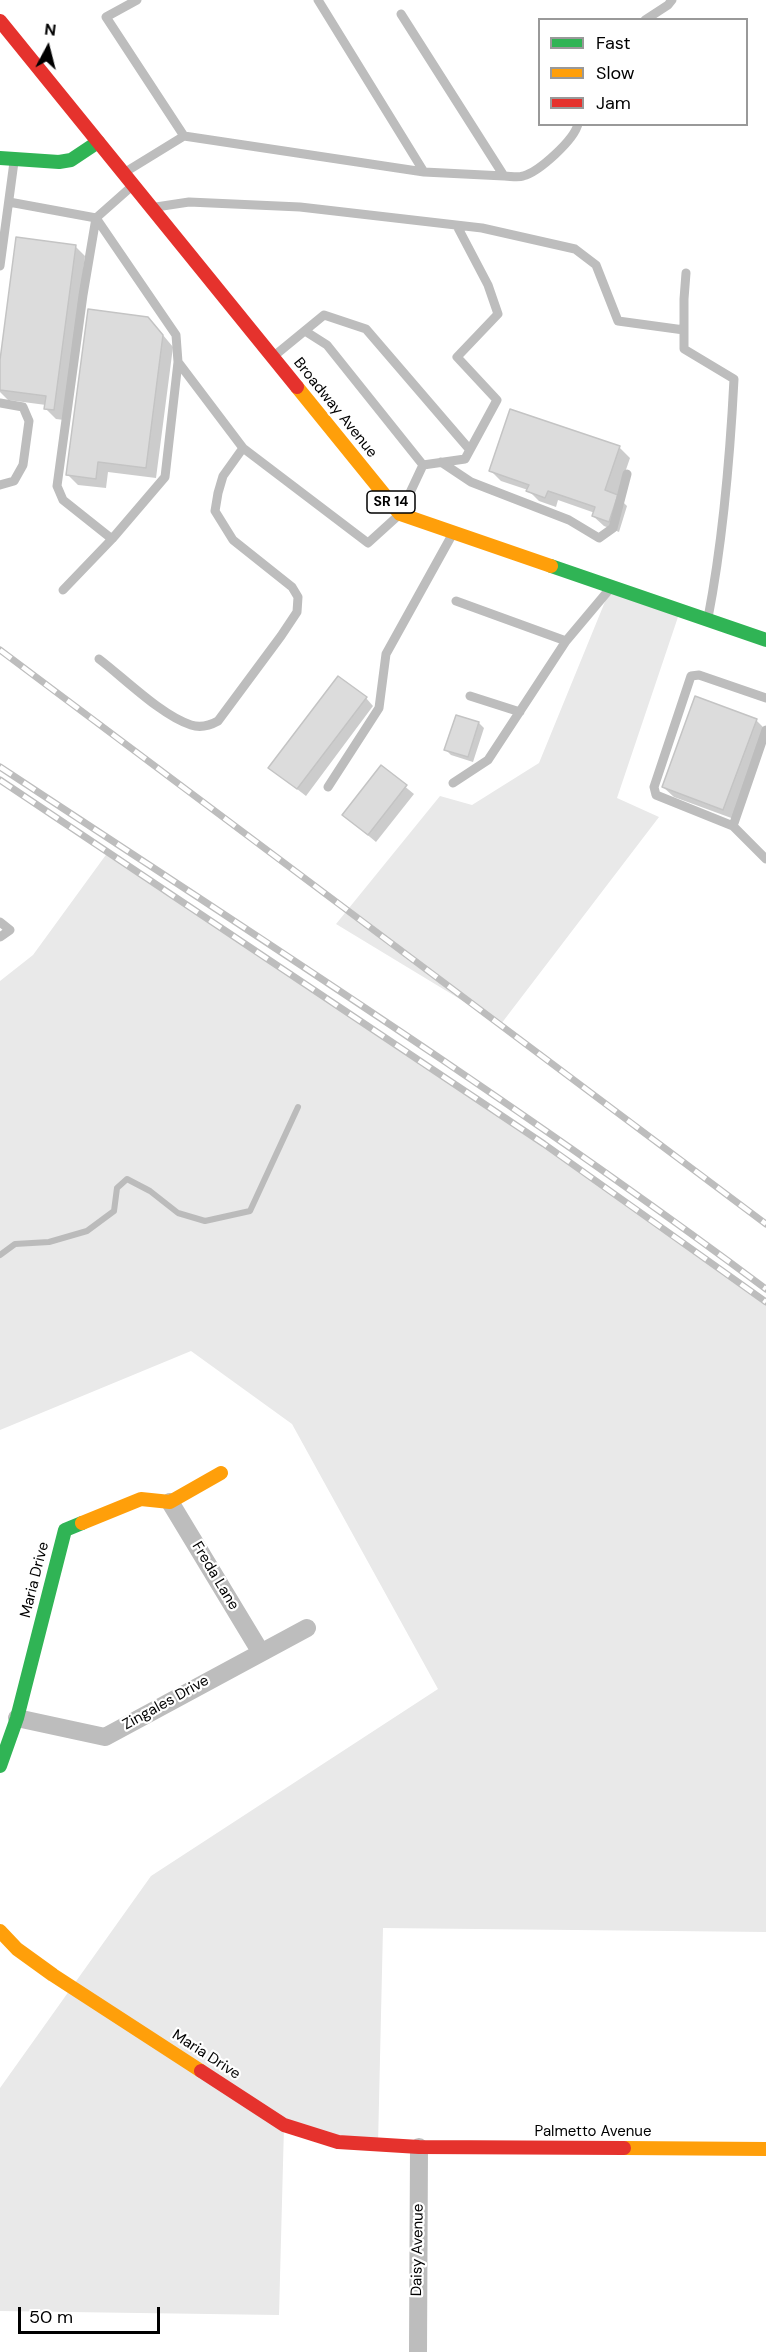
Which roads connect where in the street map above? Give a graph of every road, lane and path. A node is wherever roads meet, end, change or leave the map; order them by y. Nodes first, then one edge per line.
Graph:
1 (137, 0) edge
2 (318, 0) edge
3 (672, 0) edge
4 (401, 14) dead end
5 (648, 18) edge
6 (0, 21) edge
7 (578, 126) edge
8 (184, 136) junction
9 (98, 142) junction
10 (0, 158) edge
11 (15, 159) junction
12 (424, 172) junction
13 (123, 174) junction
14 (504, 176) junction
15 (132, 186) junction
16 (9, 202) junction
17 (150, 207) junction
18 (96, 218) junction
19 (457, 226) junction
20 (0, 267) edge
21 (686, 273) dead end
22 (684, 330) junction
23 (305, 331) junction
24 (273, 358) junction
25 (178, 362) junction
26 (0, 403) edge
27 (243, 448) junction
28 (470, 450) junction
29 (441, 462) junction
30 (423, 465) junction
31 (627, 474) dead end
32 (0, 485) edge
33 (400, 514) junction
34 (453, 533) junction
35 (112, 539) junction
36 (611, 587) junction
37 (63, 590) dead end
38 (456, 601) dead end
39 (707, 620) junction
40 (566, 640) junction
41 (766, 640) edge
42 (99, 659) dead end
43 (470, 696) dead end
44 (766, 698) edge
45 (520, 712) junction
46 (766, 730) edge
47 (453, 783) dead end
48 (328, 787) dead end
49 (733, 826) junction
50 (766, 859) edge
51 (0, 922) edge
52 (0, 937) edge
53 (221, 1473) dead end
54 (170, 1502) junction
55 (307, 1628) dead end
56 (260, 1651) junction
57 (17, 1718) junction
58 (0, 1767) edge
59 (0, 1930) edge
60 (419, 2147) junction
61 (766, 2149) edge
62 (417, 2352) edge

1 - 8 lane
2 - 12 lane
3 - 5 lane
4 - 14 lane
6 - 9 street, Broadway Avenue / SR 14
7 - 14 lane
8 - 12 lane
8 - 13 lane
9 - 11 street
9 - 13 street, Broadway Avenue / SR 14
10 - 11 street
11 - 16 lane
12 - 14 lane
13 - 15 street, Broadway Avenue / SR 14
15 - 17 street, Broadway Avenue / SR 14
15 - 18 lane
16 - 18 lane
16 - 20 lane
17 - 19 lane
17 - 24 street, Broadway Avenue / SR 14
18 - 25 lane
18 - 35 lane
19 - 22 lane
19 - 28 lane
21 - 22 lane
22 - 39 lane
23 - 24 lane
23 - 28 lane
23 - 30 lane
24 - 33 street, Broadway Avenue / SR 14
25 - 27 lane
25 - 35 lane
26 - 32 lane
27 - 33 lane
27 - 42 lane
28 - 29 lane
29 - 30 lane
29 - 31 lane
30 - 33 lane
33 - 34 street, SR 14
34 - 36 street, SR 14
34 - 48 lane
35 - 37 lane
36 - 39 street, SR 14
36 - 40 lane
38 - 40 lane
39 - 41 street, SR 14
40 - 45 lane
43 - 45 lane
44 - 49 lane
45 - 47 lane
46 - 49 lane
49 - 50 lane
51 - 52 lane
53 - 54 street
54 - 56 street, Freda Lane
54 - 57 street, Maria Drive
55 - 56 street, Zingales Drive
56 - 57 street, Zingales Drive
57 - 58 street, Maria Drive
59 - 60 street, Maria Drive
60 - 61 street, Palmetto Avenue
60 - 62 street, Daisy Avenue

